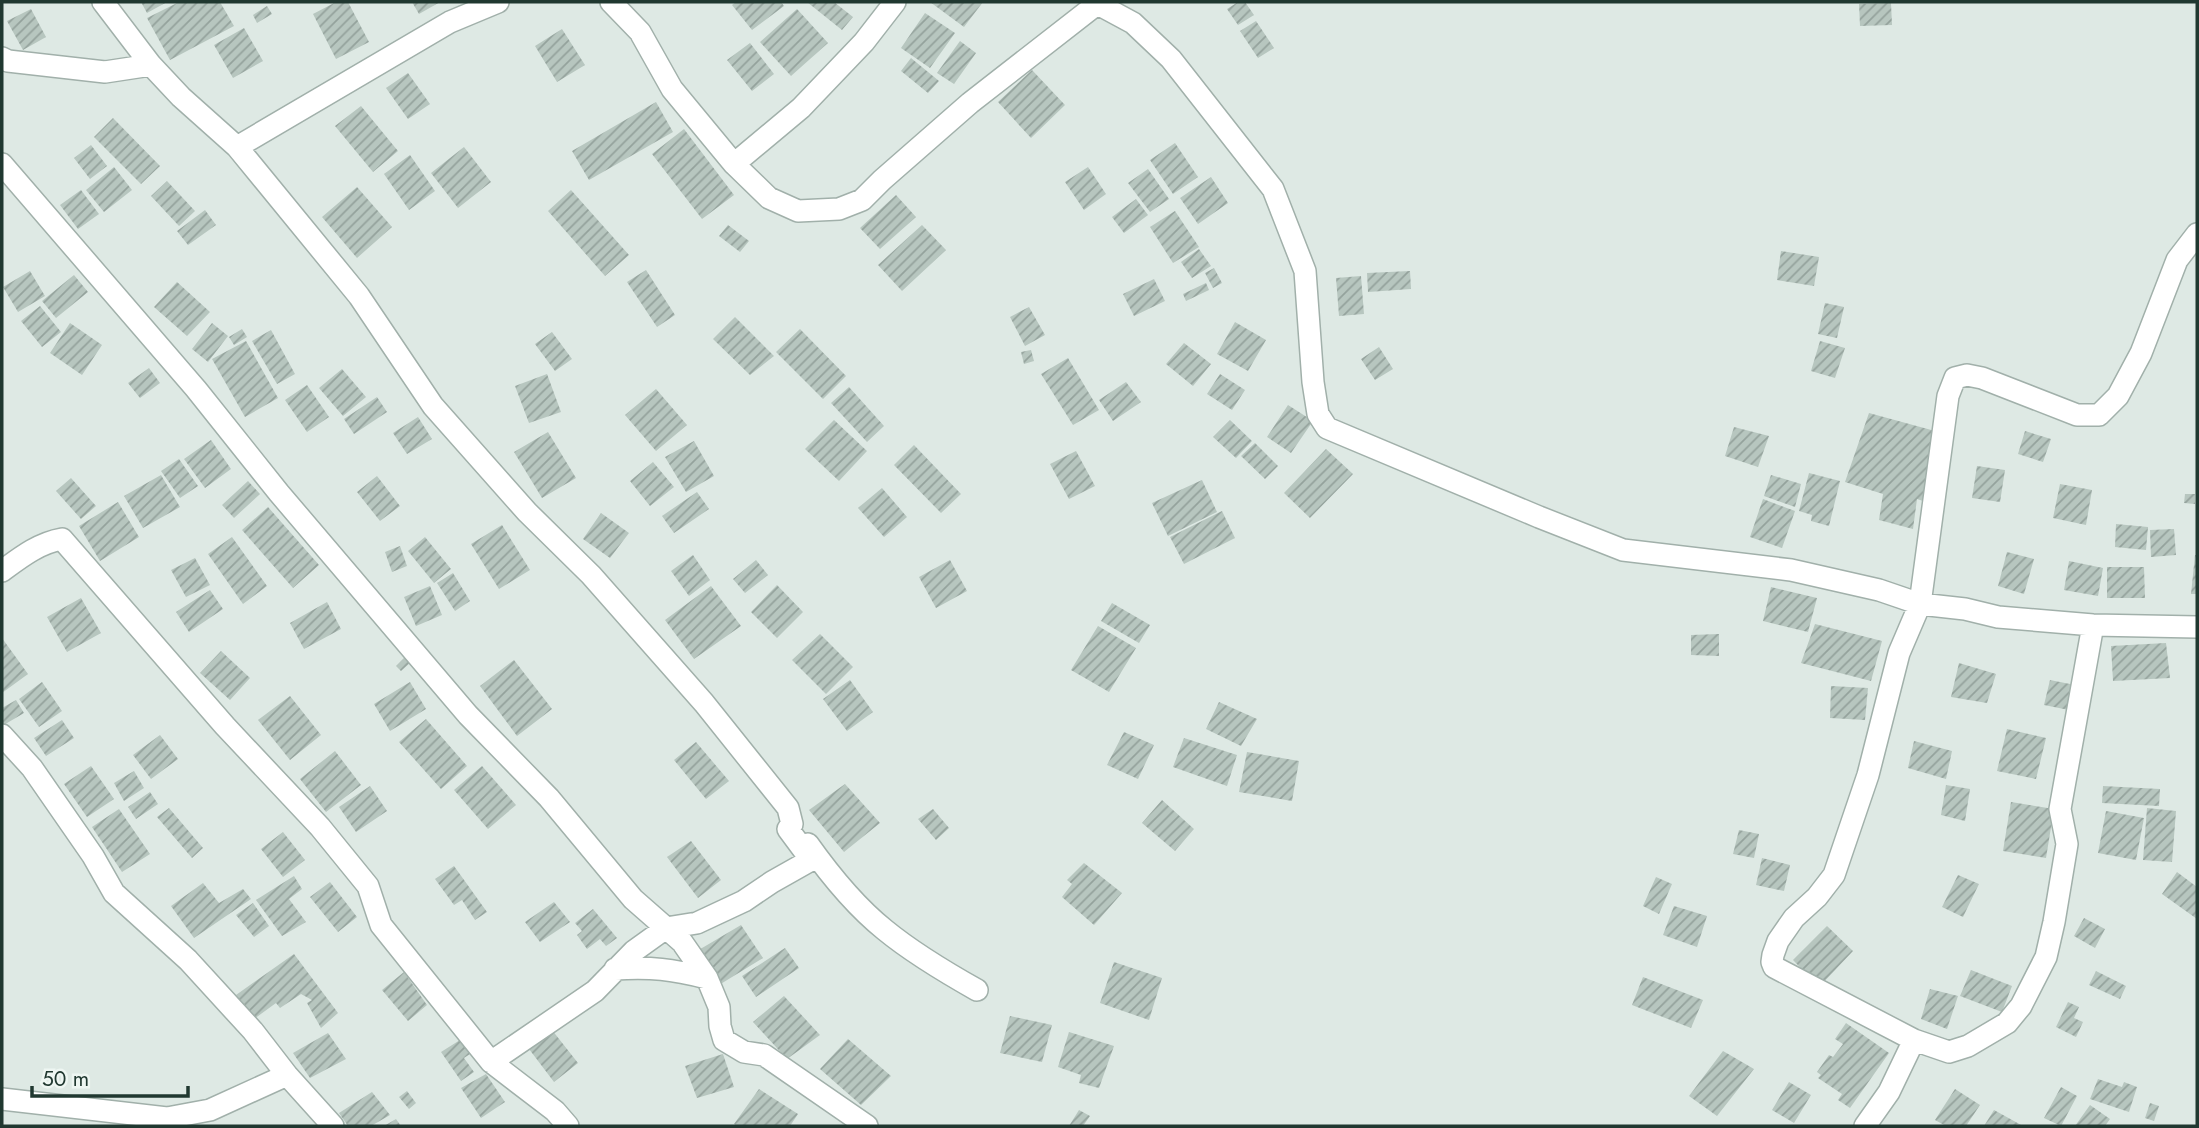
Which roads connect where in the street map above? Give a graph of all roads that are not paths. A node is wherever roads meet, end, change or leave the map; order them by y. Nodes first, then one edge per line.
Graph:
1 (103, 2) edge
2 (498, 2) edge
3 (611, 2) edge
4 (895, 2) edge
5 (1096, 3) edge
6 (2, 58) edge
7 (151, 65) junction
8 (237, 146) junction
9 (2, 164) edge
10 (734, 164) junction
11 (2197, 234) edge
12 (2, 570) edge
13 (1920, 604) junction
14 (2093, 625) junction
15 (2197, 627) edge
16 (2, 735) edge
17 (792, 824) junction
18 (667, 928) junction
19 (615, 969) junction
20 (707, 978) junction
21 (977, 990) dead end
22 (1914, 1040) junction
23 (491, 1062) junction
24 (287, 1075) junction
25 (2, 1099) edge
26 (333, 1126) edge
27 (568, 1126) edge
28 (867, 1126) edge
29 (1865, 1126) edge

1 - 7 street
2 - 8 street
3 - 10 street
4 - 10 street
5 - 10 street
5 - 13 street
6 - 7 street
7 - 8 street
8 - 17 street
9 - 18 street
11 - 13 street
12 - 23 street
13 - 14 street
13 - 22 street
14 - 15 street
14 - 22 street
16 - 24 street
17 - 18 street
17 - 21 street
18 - 19 street
18 - 20 street
19 - 20 street
19 - 23 street
20 - 28 street
22 - 29 street
23 - 27 street
24 - 25 street
24 - 26 street

